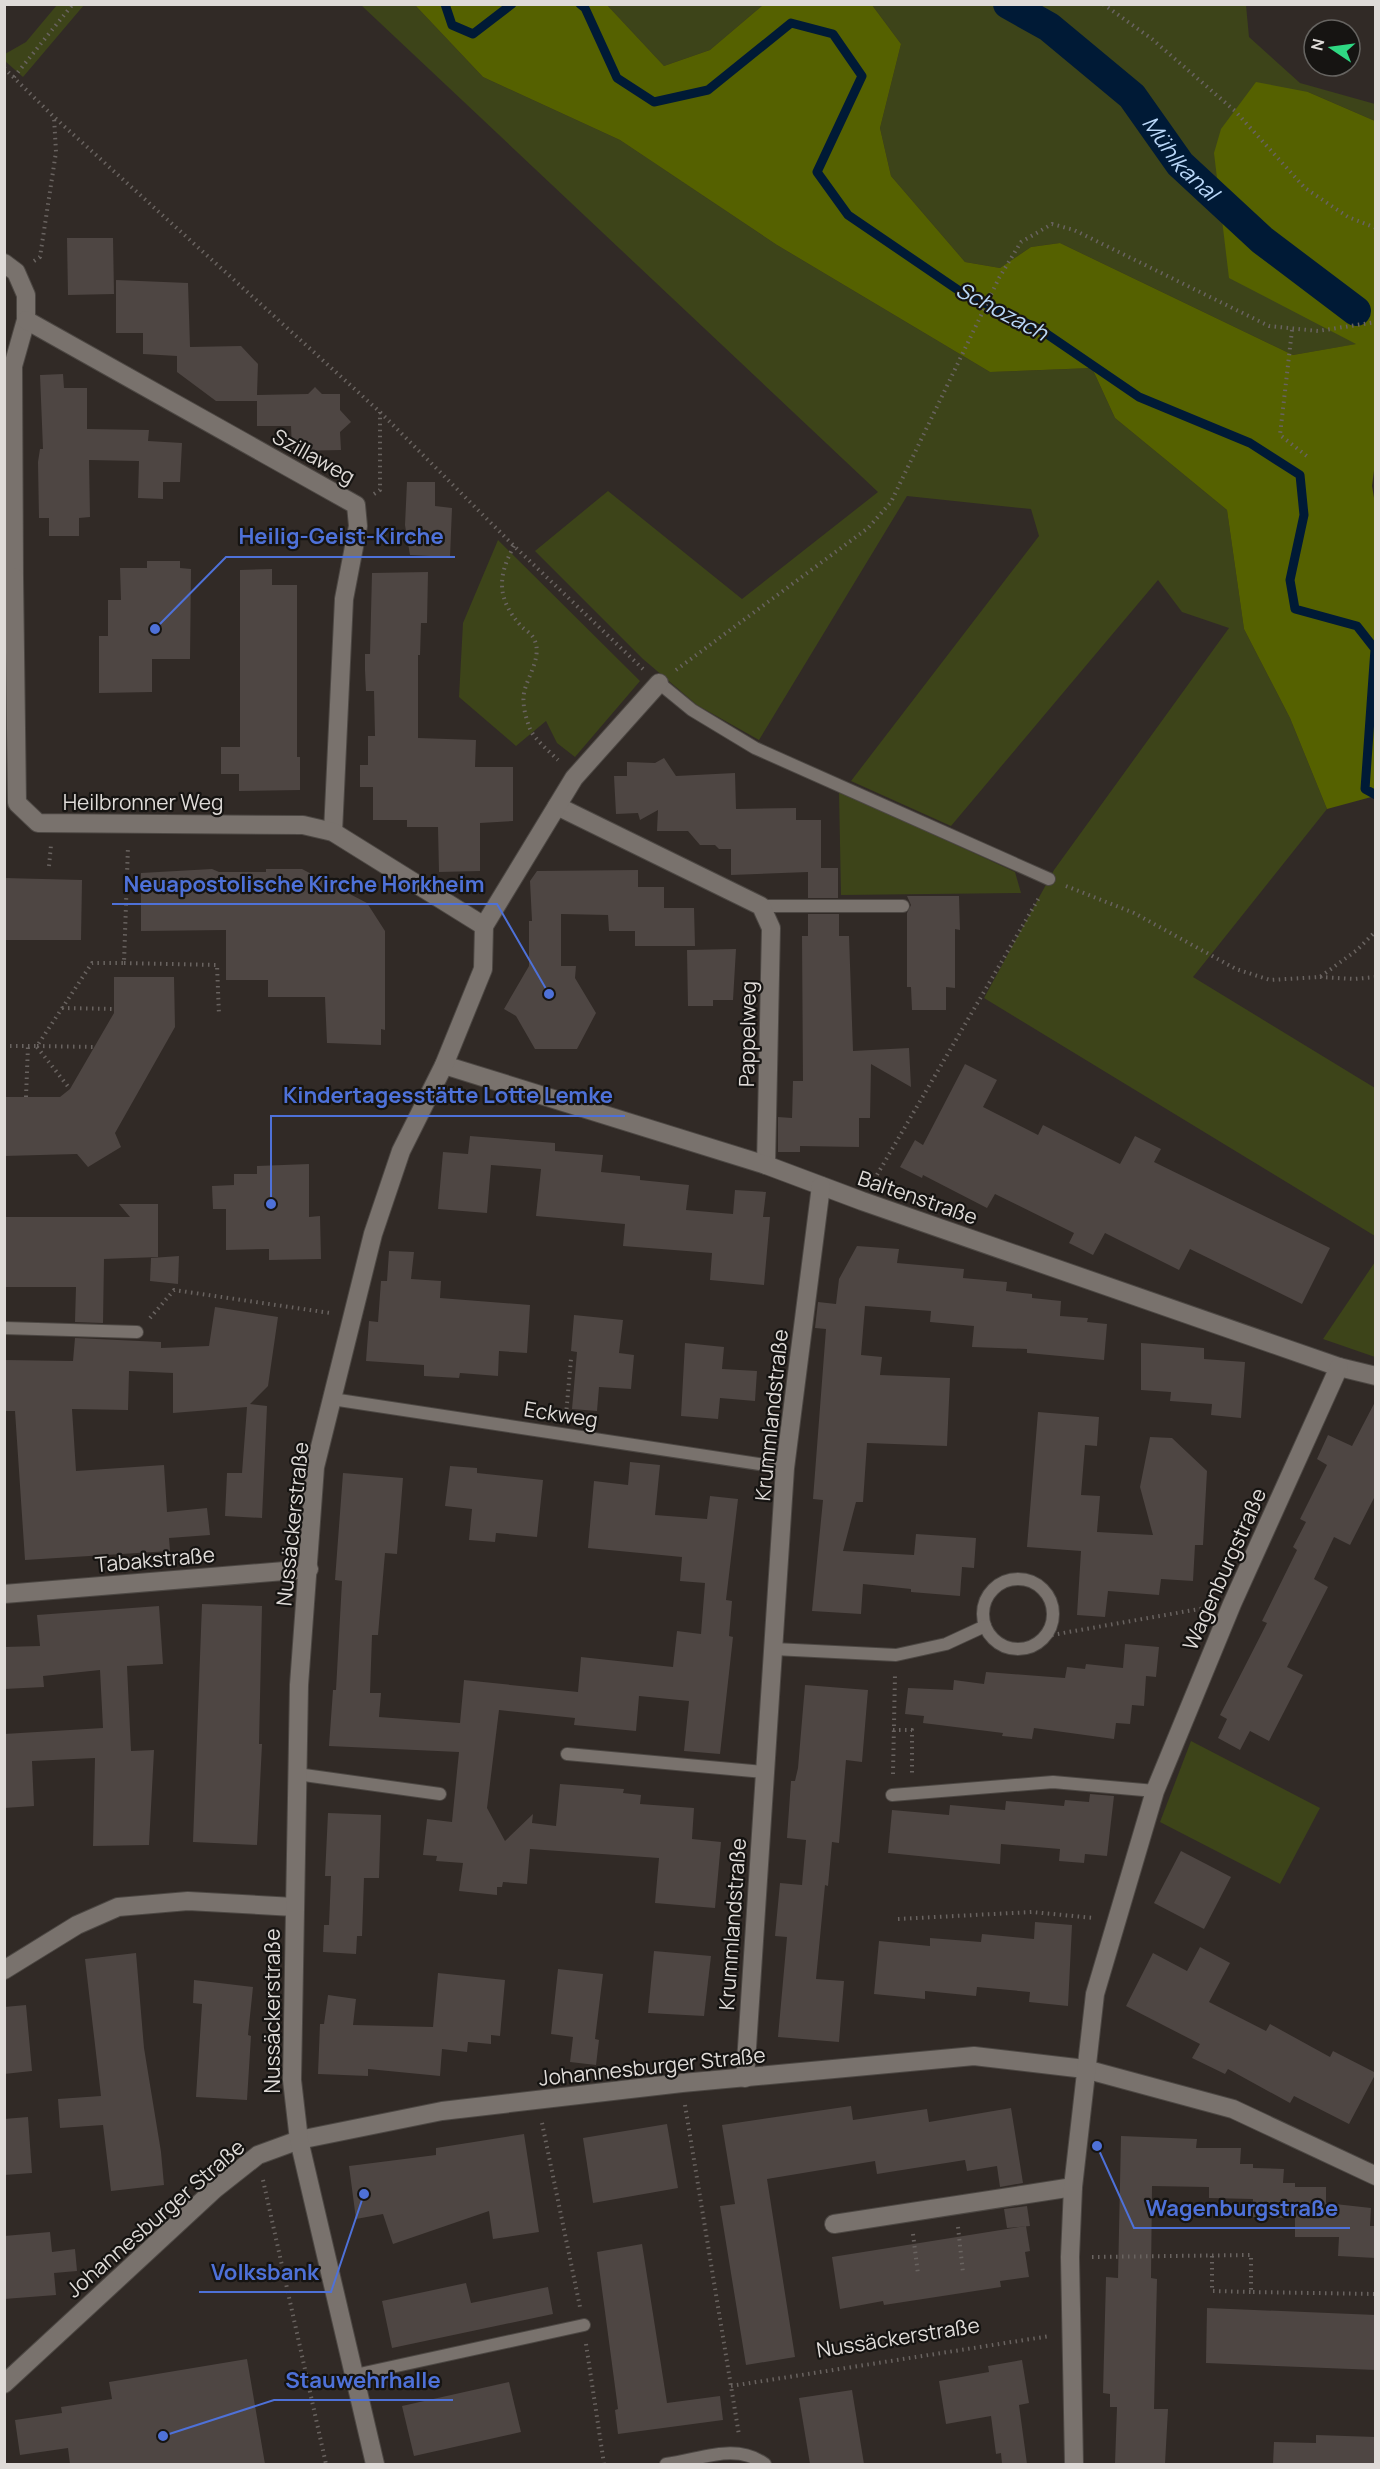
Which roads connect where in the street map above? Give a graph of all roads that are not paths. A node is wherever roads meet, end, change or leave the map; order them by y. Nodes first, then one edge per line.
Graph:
1 (10, 268) edge
2 (26, 320) junction
3 (9, 577) edge
4 (658, 684) joint
5 (557, 806) junction
6 (11, 807) edge
7 (333, 832) junction
8 (1049, 879) road end
9 (761, 906) junction
10 (903, 906) dead end
11 (484, 926) junction
12 (444, 1065) junction
13 (766, 1165) junction
14 (821, 1186) junction
15 (4, 1328) edge
16 (138, 1332) road end
17 (1339, 1367) junction
18 (1376, 1376) edge
19 (332, 1399) junction
20 (785, 1468) junction
21 (309, 1569) junction
22 (4, 1594) edge
23 (985, 1626) junction
24 (774, 1649) junction
25 (567, 1754) dead end
26 (764, 1772) junction
27 (297, 1774) junction
28 (1155, 1791) junction
29 (440, 1794) dead end
30 (892, 1795) road end
31 (294, 1907) junction
32 (4, 1970) edge
33 (1085, 2069) junction
34 (745, 2078) junction
35 (299, 2140) junction
36 (1376, 2176) edge
37 (1073, 2187) junction
38 (834, 2224) dead end
39 (584, 2325) road end
40 (355, 2375) junction
41 (4, 2384) edge
42 (700, 2462) edge
43 (375, 2464) edge
44 (666, 2464) edge
45 (765, 2464) edge
46 (1074, 2464) edge

1 - 2 street, Heilbronner Weg
2 - 3 street, Heilbronner Weg
2 - 7 street, Szillaweg
3 - 6 street, Heilbronner Weg
4 - 5 street, Nussäckerstraße
4 - 8 lane
5 - 9 street
5 - 11 street, Nussäckerstraße
6 - 7 street, Heilbronner Weg
7 - 11 street, Heilbronner Weg
9 - 10 lane
9 - 13 street, Pappelweg
11 - 12 street, Nussäckerstraße
12 - 13 street, Baltenstraße
12 - 19 street, Nussäckerstraße
13 - 14 street, Baltenstraße
14 - 17 street, Baltenstraße
14 - 20 street, Krummlandstraße
15 - 16 lane
17 - 18 street, Baltenstraße
17 - 28 street, Wagenburgstraße
19 - 20 lane, Eckweg
19 - 21 street, Nussäckerstraße
20 - 24 street, Krummlandstraße
21 - 22 street, Tabakstraße
21 - 27 street, Nussäckerstraße
23 - 23 lane
23 - 24 lane
24 - 26 street, Krummlandstraße
25 - 26 lane
26 - 34 street, Krummlandstraße
27 - 29 lane
27 - 31 street, Nussäckerstraße
28 - 30 lane
28 - 33 street, Wagenburgstraße
31 - 32 street
31 - 35 street, Nussäckerstraße
33 - 34 street, Johannesburger Straße
33 - 36 street, Johannesburger Straße
33 - 37 street, Wagenburgstraße
34 - 35 street, Johannesburger Straße
35 - 40 street, Nussäckerstraße
35 - 41 street, Johannesburger Straße
37 - 38 street
37 - 46 street, Wagenburgstraße
39 - 40 lane
40 - 43 street, Nussäckerstraße
42 - 44 lane
42 - 45 lane

